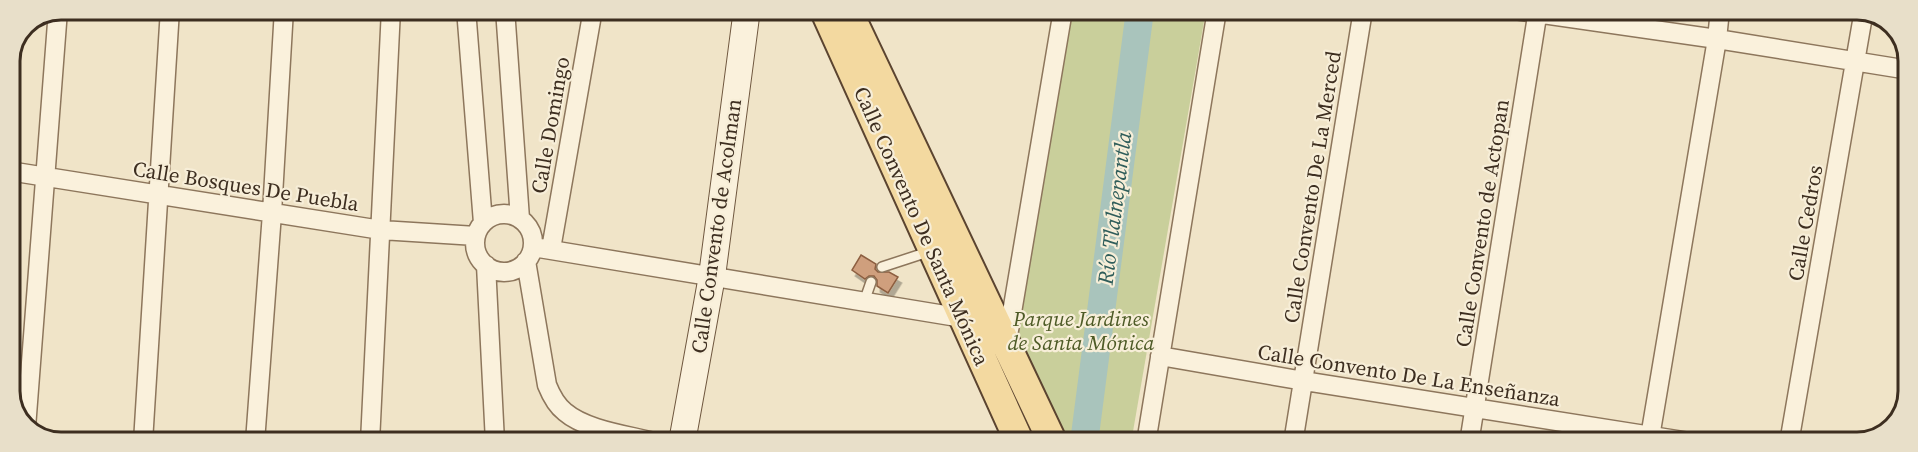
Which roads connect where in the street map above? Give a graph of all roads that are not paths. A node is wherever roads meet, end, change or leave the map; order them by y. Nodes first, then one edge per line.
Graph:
1 (57, 20) edge
2 (169, 20) edge
3 (283, 20) edge
4 (391, 20) edge
5 (467, 20) edge
6 (506, 20) edge
7 (591, 20) edge
8 (746, 20) edge
9 (829, 20) edge
10 (852, 20) edge
11 (1061, 20) edge
12 (1215, 20) edge
13 (1361, 20) edge
14 (1537, 20) edge
15 (1591, 20) edge
16 (1719, 20) edge
17 (1862, 20) edge
18 (1717, 39) junction
19 (1856, 62) junction
20 (1898, 68) edge
21 (20, 173) edge
22 (46, 177) junction
23 (159, 195) junction
24 (272, 213) junction
25 (520, 219) junction
26 (381, 230) junction
27 (479, 230) junction
28 (551, 249) junction
29 (932, 250) junction
30 (529, 254) junction
31 (486, 265) junction
32 (882, 267) dead end
33 (712, 276) junction
34 (871, 282) dead end
35 (864, 302) junction
36 (963, 318) junction
37 (1006, 347) junction
38 (1161, 356) junction
39 (1304, 381) junction
40 (1475, 408) junction
41 (27, 414) edge
42 (144, 432) edge
43 (256, 432) edge
44 (371, 432) edge
45 (494, 432) edge
46 (618, 432) edge
47 (684, 432) edge
48 (1015, 432) edge
49 (1048, 432) edge
50 (1148, 432) edge
51 (1295, 432) edge
52 (1471, 432) edge
53 (1606, 432) edge
54 (1650, 432) edge
55 (1791, 432) edge

1 - 22 street
2 - 23 street
3 - 24 street
4 - 26 street
5 - 27 street
6 - 25 street
7 - 28 street, Calle Domingo
8 - 33 street, Calle Convento de Acolman
9 - 29 main road, Calle Convento De Santa Mónica
10 - 37 main road, Calle Convento De Santa Mónica
11 - 37 street
12 - 38 street
13 - 39 street, Calle Convento De La Merced
14 - 40 street, Calle Convento de Actopan
15 - 18 street
16 - 18 street
17 - 19 street, Calle Cedros
18 - 19 street
18 - 54 street
19 - 20 street
19 - 55 street, Calle Cedros
21 - 22 street, Calle Bosques De Puebla
22 - 23 street, Calle Bosques De Puebla
22 - 41 street
23 - 24 street, Calle Bosques De Puebla
23 - 42 street
24 - 26 street, Calle Bosques De Puebla
24 - 43 street
25 - 27 street
25 - 30 street
26 - 27 street, Calle Bosques De Puebla
26 - 44 street
27 - 31 street
28 - 30 street
28 - 33 street
29 - 32 lane
29 - 36 main road, Calle Convento De Santa Mónica
30 - 31 street
30 - 46 street
31 - 45 street
33 - 35 street
33 - 47 street, Calle Convento de Acolman
34 - 35 lane
35 - 36 street
36 - 48 main road, Calle Convento De Santa Mónica
37 - 49 main road, Calle Convento De Santa Mónica
38 - 39 street, Calle Convento De La Enseñanza
38 - 50 street
39 - 40 street, Calle Convento De La Enseñanza
39 - 51 street, Calle Convento De La Merced
40 - 52 street, Calle Convento de Actopan
40 - 53 street, Calle Convento De La Enseñanza

